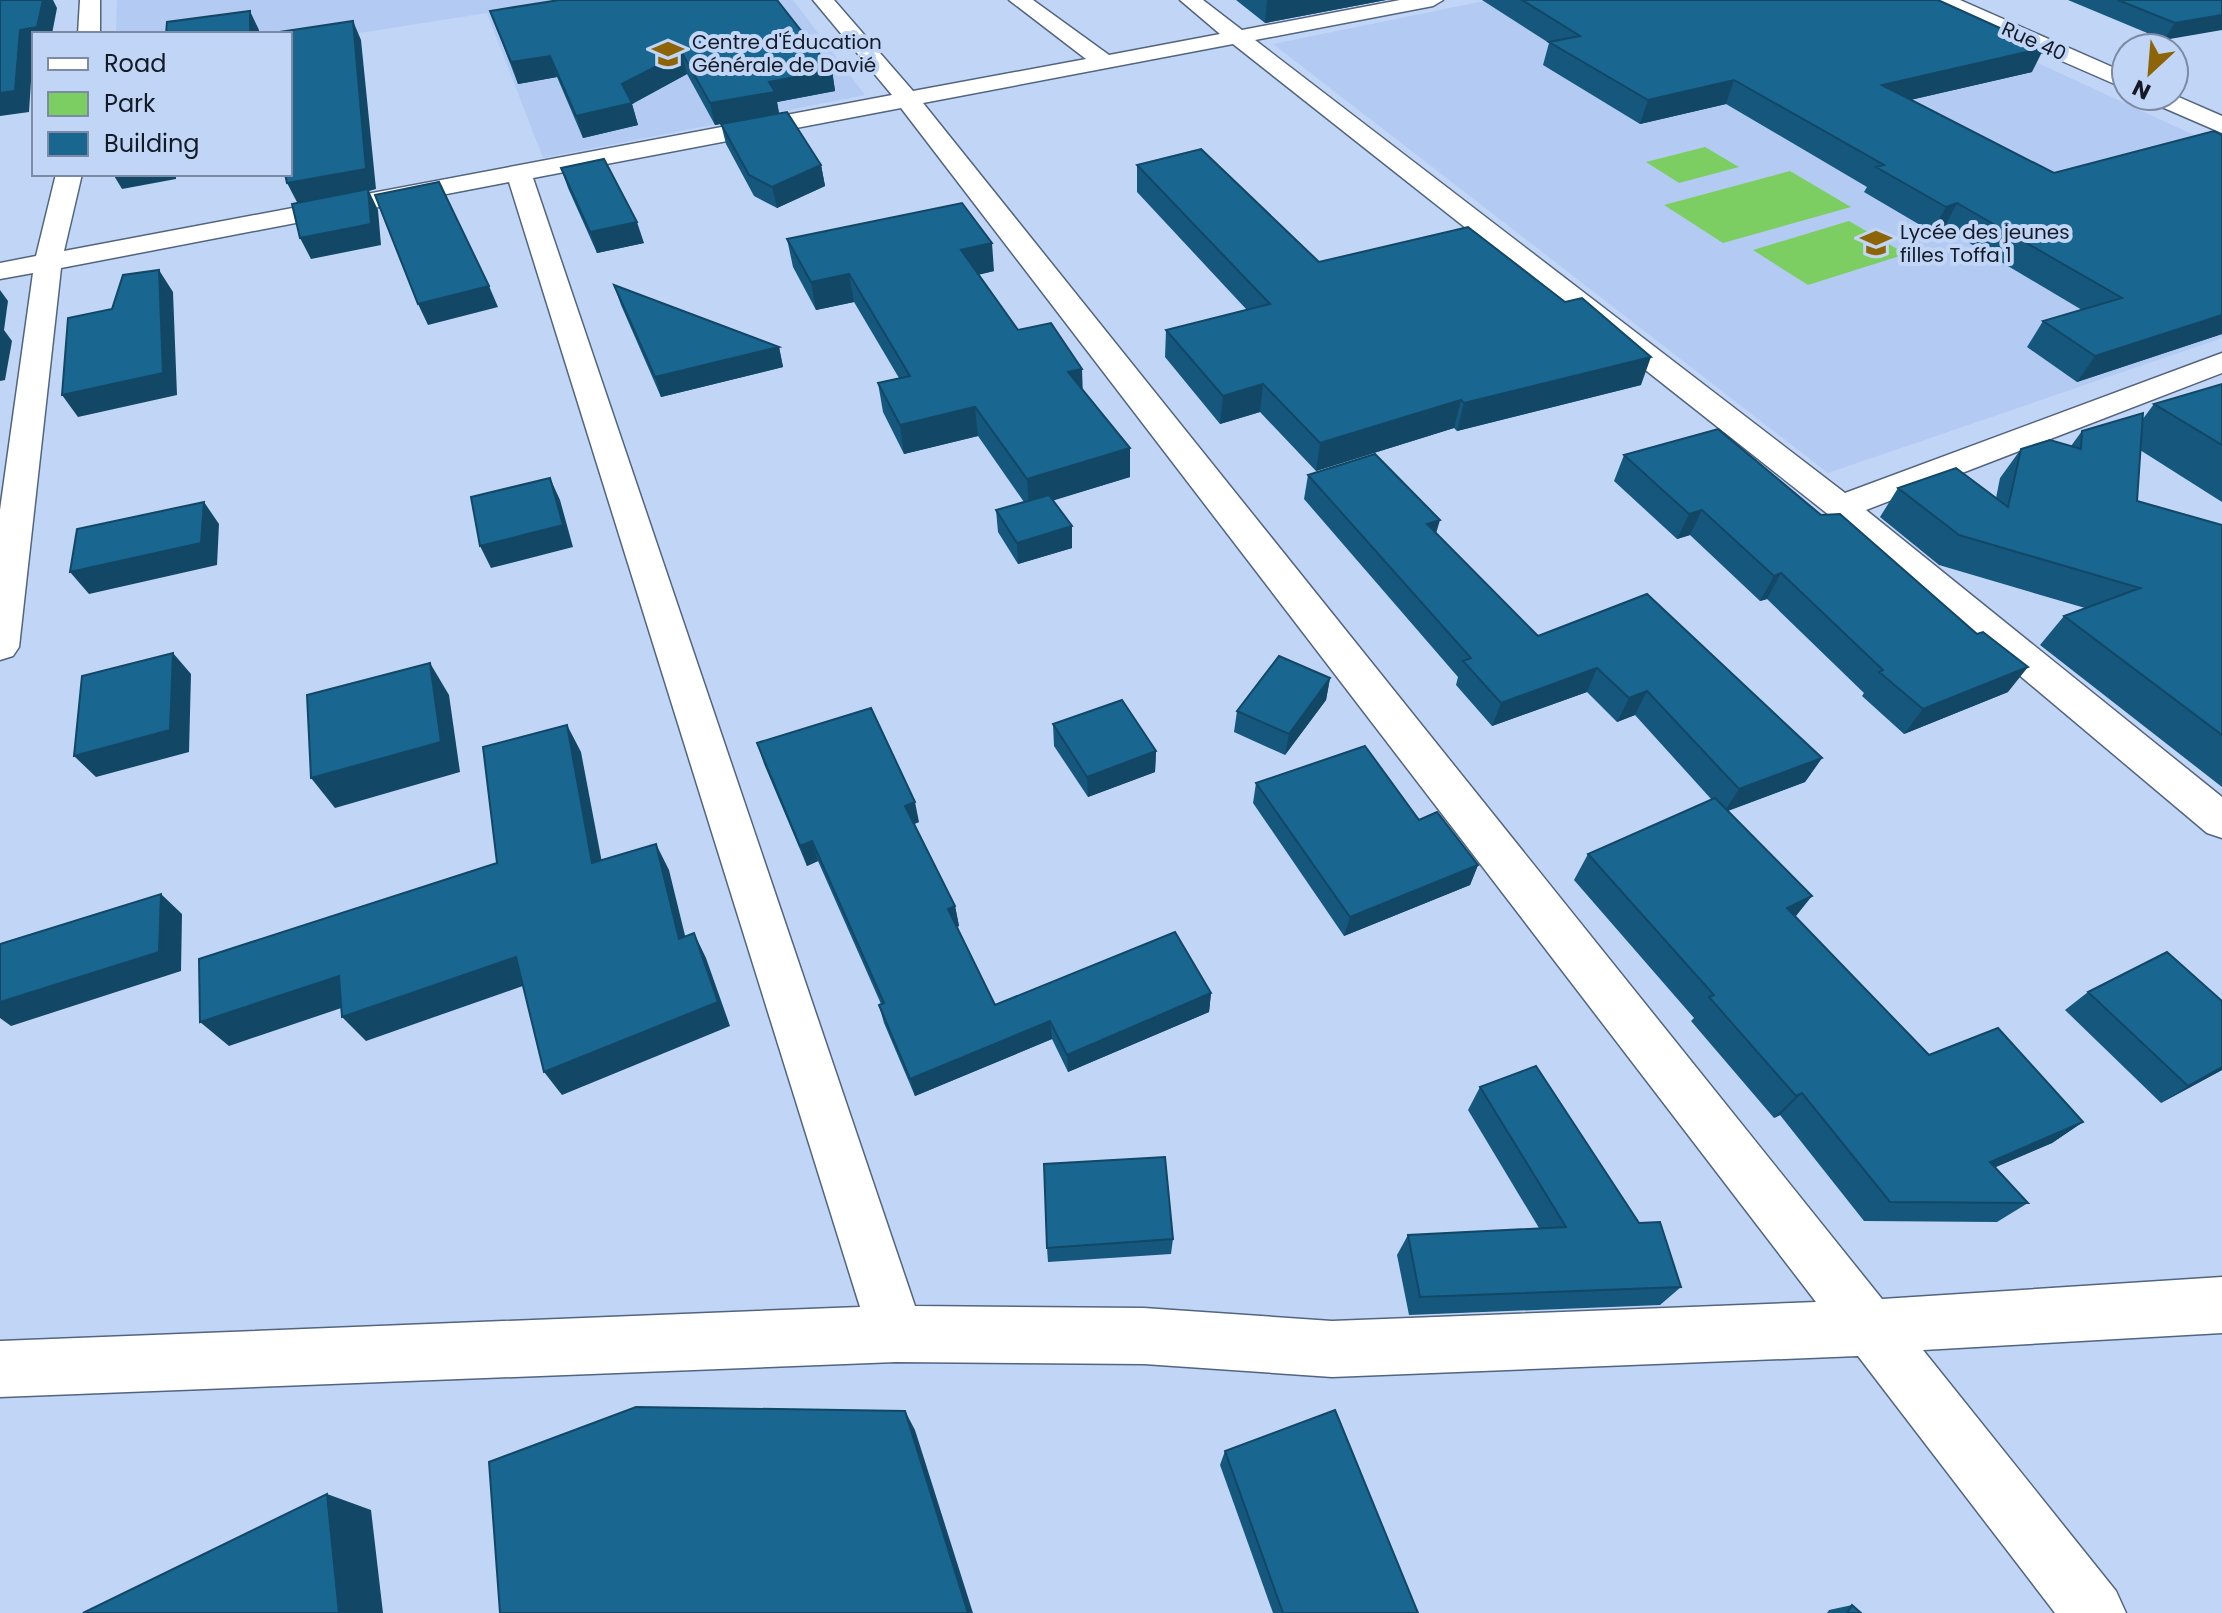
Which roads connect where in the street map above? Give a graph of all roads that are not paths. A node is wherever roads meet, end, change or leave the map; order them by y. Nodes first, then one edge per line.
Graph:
1 (90, 0) edge
2 (823, 0) edge
3 (1019, 0) edge
4 (1190, 0) edge
5 (1433, 0) edge
6 (1942, 0) edge
7 (89, 32) edge
8 (1237, 37) junction
9 (1105, 62) junction
10 (2110, 75) edge
11 (905, 100) junction
12 (2190, 111) edge
13 (2222, 125) edge
14 (519, 173) junction
15 (69, 176) edge
16 (48, 262) junction
17 (0, 271) edge
18 (2217, 369) edge
19 (1841, 507) junction
20 (0, 647) edge
21 (2222, 821) edge
22 (2222, 1305) edge
23 (1868, 1328) junction
24 (896, 1334) junction
25 (0, 1369) edge
26 (2094, 1613) edge

1 - 7 street
2 - 11 street
3 - 9 street
4 - 8 street
5 - 8 street
6 - 10 main road, Rue 40
8 - 9 street
8 - 19 street
9 - 11 street
11 - 14 street
11 - 23 street
12 - 13 main road
14 - 16 street
14 - 24 street
15 - 16 street
16 - 17 street
16 - 20 street
18 - 19 street
19 - 21 street
22 - 23 street
23 - 24 street
23 - 26 street
24 - 25 street

